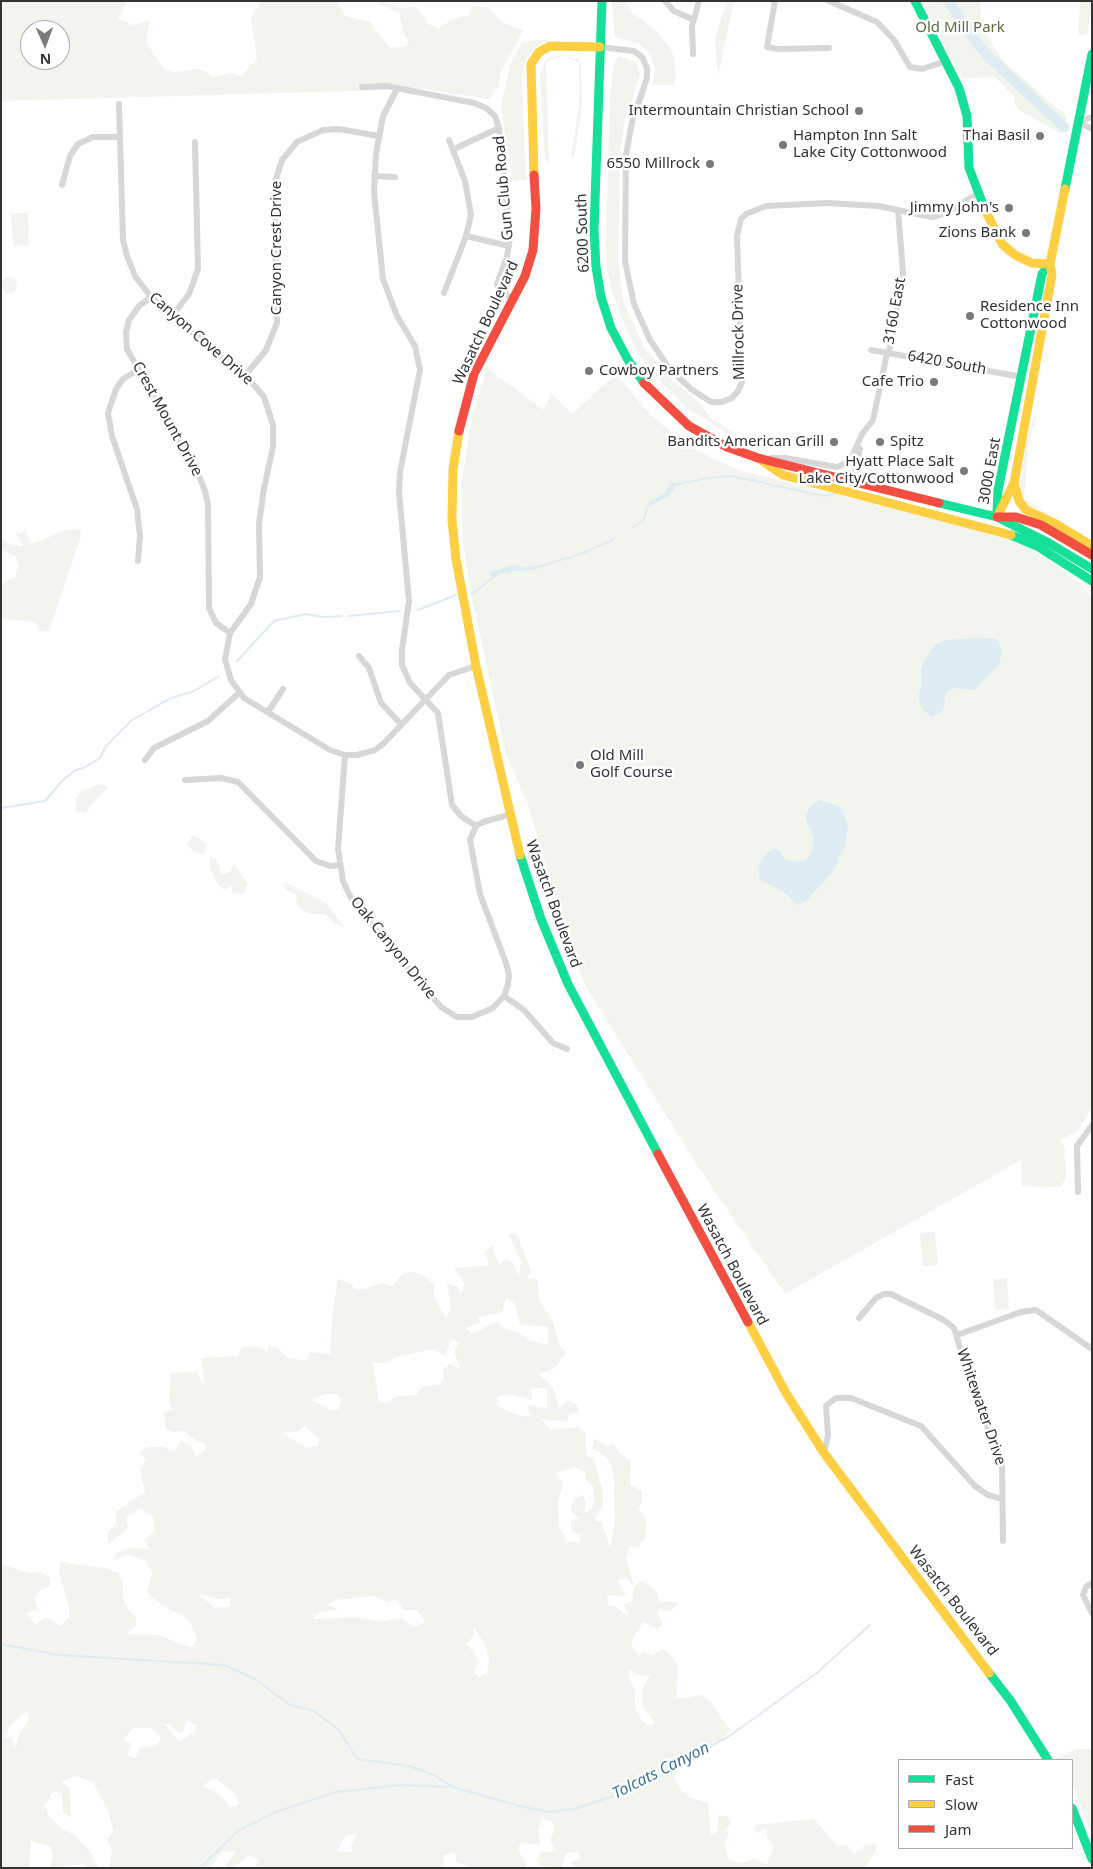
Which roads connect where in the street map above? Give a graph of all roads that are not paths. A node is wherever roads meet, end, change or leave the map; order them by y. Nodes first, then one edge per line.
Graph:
1 (602, 1) edge
2 (665, 1) edge
3 (699, 1) edge
4 (775, 1) edge
5 (829, 1) edge
6 (915, 1) edge
7 (694, 20) junction
8 (600, 47) junction
9 (829, 48) dead end
10 (693, 54) dead end
11 (1092, 54) edge
12 (946, 62) junction
13 (362, 87) dead end
14 (397, 89) junction
15 (119, 104) dead end
16 (1092, 117) edge
17 (1078, 122) junction
18 (499, 128) junction
19 (1092, 129) edge
20 (379, 136) junction
21 (120, 137) junction
22 (450, 140) dead end
23 (195, 142) dead end
24 (454, 150) junction
25 (374, 176) junction
26 (395, 177) dead end
27 (62, 185) dead end
28 (977, 194) junction
29 (898, 210) junction
30 (466, 236) junction
31 (509, 246) junction
32 (1050, 264) junction
33 (444, 293) dead end
34 (151, 297) junction
35 (513, 298) junction
36 (172, 316) junction
37 (871, 350) dead end
38 (888, 353) junction
39 (138, 369) junction
40 (244, 377) junction
41 (1022, 377) junction
42 (862, 434) junction
43 (758, 458) junction
44 (852, 482) junction
45 (1014, 483) junction
46 (997, 517) junction
47 (1041, 525) junction
48 (1092, 546) edge
49 (1092, 556) edge
50 (138, 561) dead end
51 (1092, 569) edge
52 (1092, 581) edge
53 (230, 633) junction
54 (359, 656) dead end
55 (476, 666) junction
56 (283, 689) dead end
57 (239, 693) junction
58 (425, 699) junction
59 (268, 712) junction
60 (402, 724) junction
61 (345, 755) junction
62 (145, 760) dead end
63 (185, 780) dead end
64 (508, 815) junction
65 (476, 826) junction
66 (340, 865) junction
67 (504, 996) junction
68 (567, 1049) dead end
69 (1092, 1125) edge
70 (1078, 1192) dead end
71 (859, 1318) dead end
72 (957, 1335) junction
73 (1092, 1349) edge
74 (824, 1453) junction
75 (1002, 1499) junction
76 (1003, 1541) dead end
77 (1092, 1583) edge
78 (1092, 1612) edge
79 (1047, 1759) edge
80 (1073, 1811) edge
81 (1092, 1859) edge

1 - 8 main road
2 - 7 street
3 - 7 street
4 - 9 street
5 - 12 street
6 - 12 main road
7 - 10 street
8 - 29 street, Millrock Drive
8 - 35 main road, Wasatch Boulevard
8 - 43 main road, 6200 South
11 - 17 main road, 3000 East
12 - 28 main road
13 - 14 street, Gun Club Road
14 - 18 street, Gun Club Road
14 - 20 street
15 - 21 street, Canyon Cove Drive
16 - 17 street
17 - 19 street
17 - 32 main road, 3000 East
18 - 24 street
18 - 31 street, Gun Club Road
20 - 25 street
20 - 40 street, Canyon Crest Drive
21 - 27 street
21 - 34 street, Canyon Cove Drive
22 - 24 street
23 - 36 street
24 - 30 street
25 - 26 street
25 - 58 street
28 - 29 street
28 - 32 main road
29 - 38 street, 3160 East
30 - 31 street
30 - 33 street
31 - 35 street, Gun Club Road
32 - 41 main road, 3000 East
32 - 45 main road, 3000 East
34 - 36 street, Canyon Cove Drive
34 - 39 street, Crest Mount Drive
35 - 55 main road, Wasatch Boulevard
36 - 40 street, Canyon Cove Drive
37 - 38 street, 6420 South
38 - 41 street, 6420 South
38 - 42 street, 3160 East
39 - 50 street
39 - 53 street, Crest Mount Drive
40 - 53 street, Canyon Cove Drive
41 - 46 main road, 3000 East
42 - 43 street
42 - 44 street
43 - 44 main road, 6200 South
43 - 52 main road
44 - 46 main road, 6200 South
45 - 46 main road, 3000 East
45 - 47 main road
45 - 48 main road
46 - 47 main road, 6200 South
46 - 51 main road, 6200 South
47 - 49 main road, 6200 South
53 - 57 street, Canyon Cove Drive
54 - 60 street
55 - 58 street
55 - 64 main road, Wasatch Boulevard
56 - 59 street
57 - 59 street, Canyon Cove Drive
57 - 62 street
58 - 60 street
58 - 65 street
59 - 61 street, Canyon Cove Drive
60 - 61 street
61 - 66 street, Oak Canyon Drive
63 - 66 street
64 - 65 street
64 - 74 main road, Wasatch Boulevard
65 - 67 street
66 - 67 street, Oak Canyon Drive
67 - 68 street
69 - 70 street
71 - 72 street
72 - 73 street, Whitewater Drive
72 - 75 street, Whitewater Drive
74 - 75 street
74 - 79 main road, Wasatch Boulevard
75 - 76 street, Whitewater Drive
77 - 78 street
80 - 81 main road

